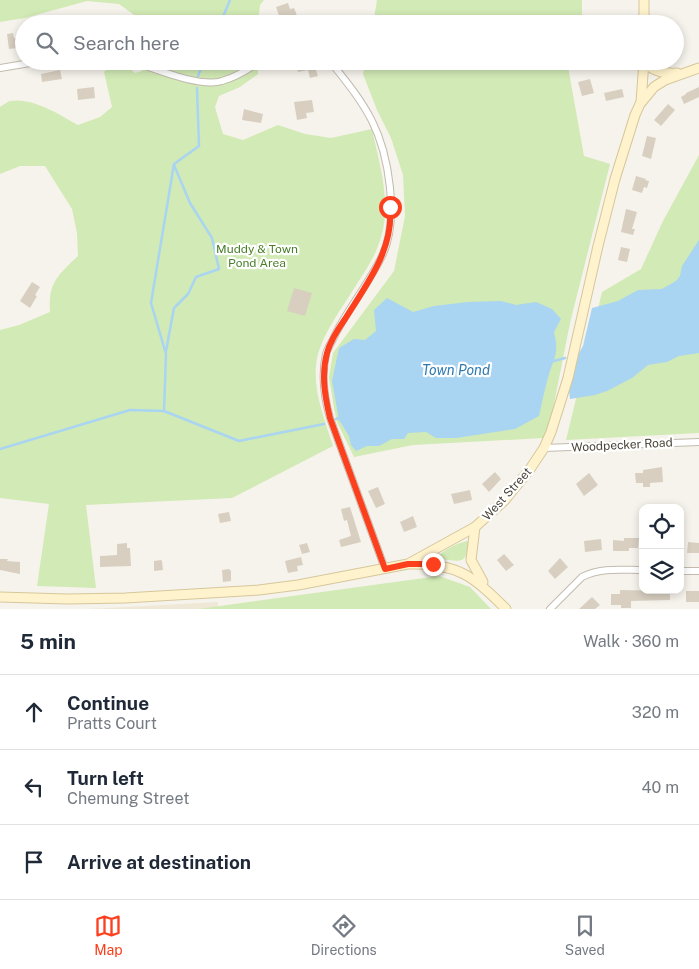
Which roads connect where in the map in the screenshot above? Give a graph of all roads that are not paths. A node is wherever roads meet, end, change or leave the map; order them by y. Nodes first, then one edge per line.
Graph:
1 (644, 0) edge
2 (644, 15) edge
3 (15, 66) edge
4 (0, 68) edge
5 (699, 68) edge
6 (159, 70) edge
7 (246, 70) edge
8 (337, 70) edge
9 (644, 70) edge
10 (656, 70) edge
11 (685, 73) junction
12 (640, 104) junction
13 (699, 442) edge
14 (544, 448) junction
15 (476, 527) junction
16 (408, 564) junction
17 (385, 569) junction
18 (639, 570) edge
19 (684, 571) edge
20 (699, 571) edge
21 (492, 594) junction
22 (0, 597) edge
23 (506, 609) edge
24 (550, 609) edge

1 - 2 street
3 - 4 street
5 - 11 street, West Street
6 - 7 street
8 - 17 street
9 - 12 street
10 - 11 street, West Street
11 - 12 street, West Street
12 - 14 street, West Street
13 - 14 street, Woodpecker Road
14 - 15 street, West Street
15 - 16 street, West Street
15 - 21 street
16 - 17 street, West Street
16 - 21 street
17 - 22 street, West Street
18 - 24 street
19 - 20 street
21 - 23 street

